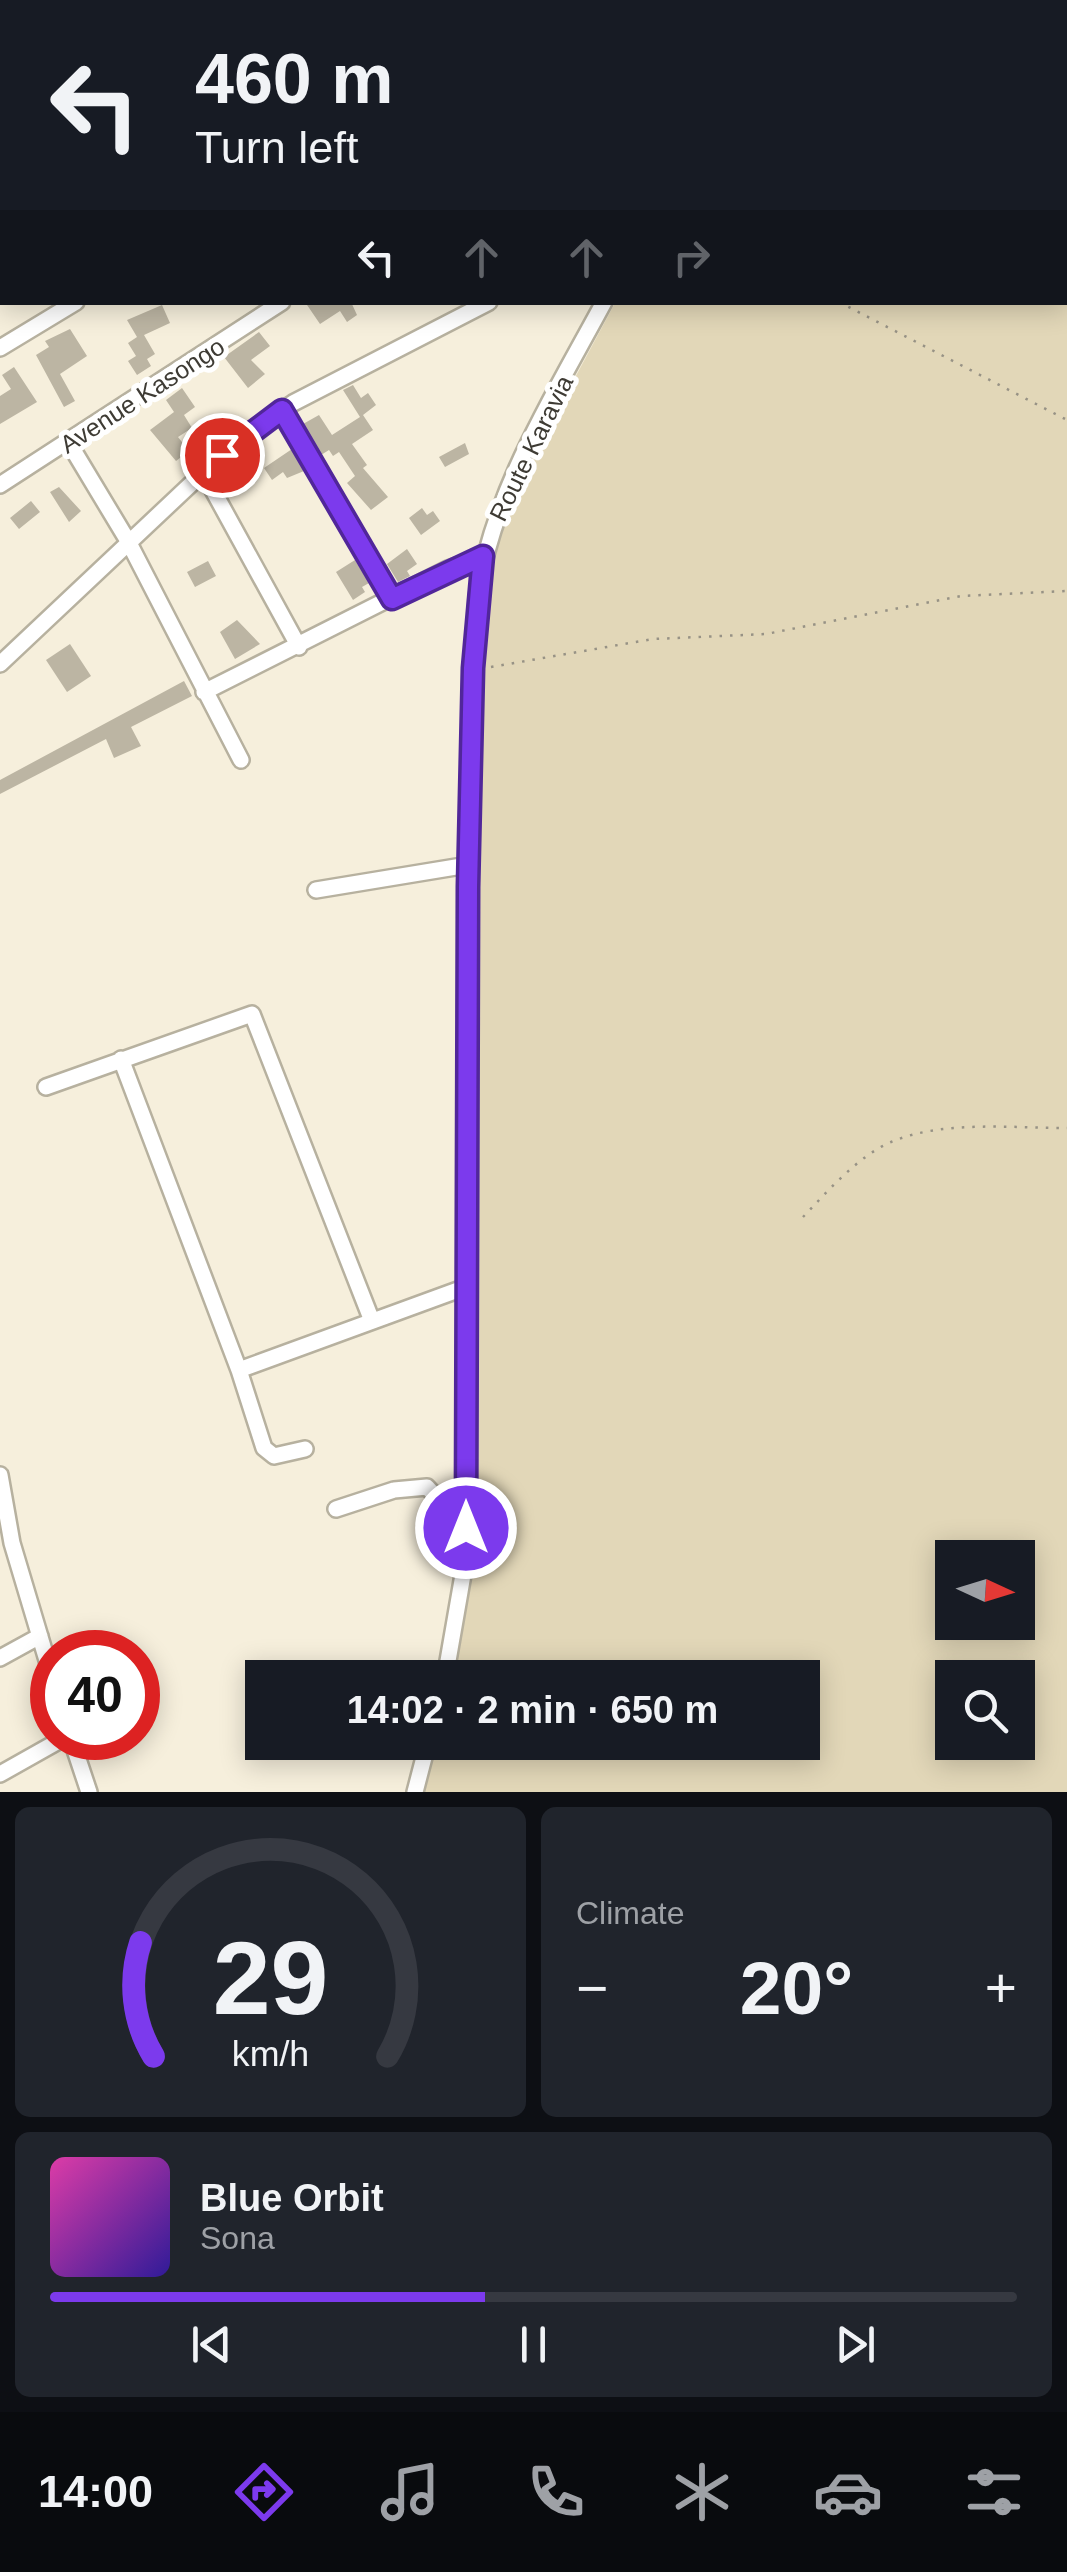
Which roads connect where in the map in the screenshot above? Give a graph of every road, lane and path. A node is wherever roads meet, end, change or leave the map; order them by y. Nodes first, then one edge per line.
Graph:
1 (71, 305) edge
2 (277, 305) edge
3 (482, 305) edge
4 (602, 305) edge
5 (844, 305) edge
6 (0, 348) edge
7 (282, 410) junction
8 (1067, 420) edge
9 (69, 443) junction
10 (203, 472) junction
11 (0, 484) edge
12 (128, 542) junction
13 (483, 556) junction
14 (1067, 592) edge
15 (392, 599) junction
16 (299, 646) junction
17 (0, 664) edge
18 (473, 668) junction
19 (204, 692) junction
20 (241, 760) dead end
21 (468, 865) junction
22 (316, 890) dead end
23 (121, 1059) junction
24 (46, 1087) dead end
25 (1067, 1128) edge
26 (803, 1218) dead end
27 (466, 1287) junction
28 (372, 1320) junction
29 (239, 1370) junction
30 (305, 1449) dead end
31 (0, 1475) edge
32 (336, 1509) dead end
33 (466, 1528) junction
34 (6, 1546) edge
35 (38, 1630) edge
36 (30, 1642) edge
37 (0, 1658) edge
38 (449, 1660) edge
39 (30, 1758) edge
40 (77, 1760) edge
41 (423, 1760) edge
42 (0, 1774) edge
43 (89, 1792) edge
44 (415, 1792) edge

1 - 6 street
2 - 9 street, Avenue Kasongo
3 - 7 street
4 - 13 street, Route Karavia
5 - 8 path
7 - 10 street
7 - 15 street
9 - 11 street, Avenue Kasongo
9 - 12 street
10 - 12 street
10 - 16 street
12 - 17 street
12 - 19 street
13 - 15 street
13 - 18 street, Route Karavia
14 - 18 path
15 - 16 street
16 - 19 street
18 - 21 street, Route Karavia
19 - 20 street
21 - 22 street
21 - 27 street, Route Karavia
23 - 24 street
23 - 28 street
23 - 29 street
25 - 26 path
27 - 28 street
27 - 33 street, Route Karavia
28 - 29 street
29 - 30 street
31 - 34 street
32 - 33 street
33 - 38 street, Route Karavia
34 - 35 street
36 - 37 street
39 - 42 street
40 - 43 street
41 - 44 street

